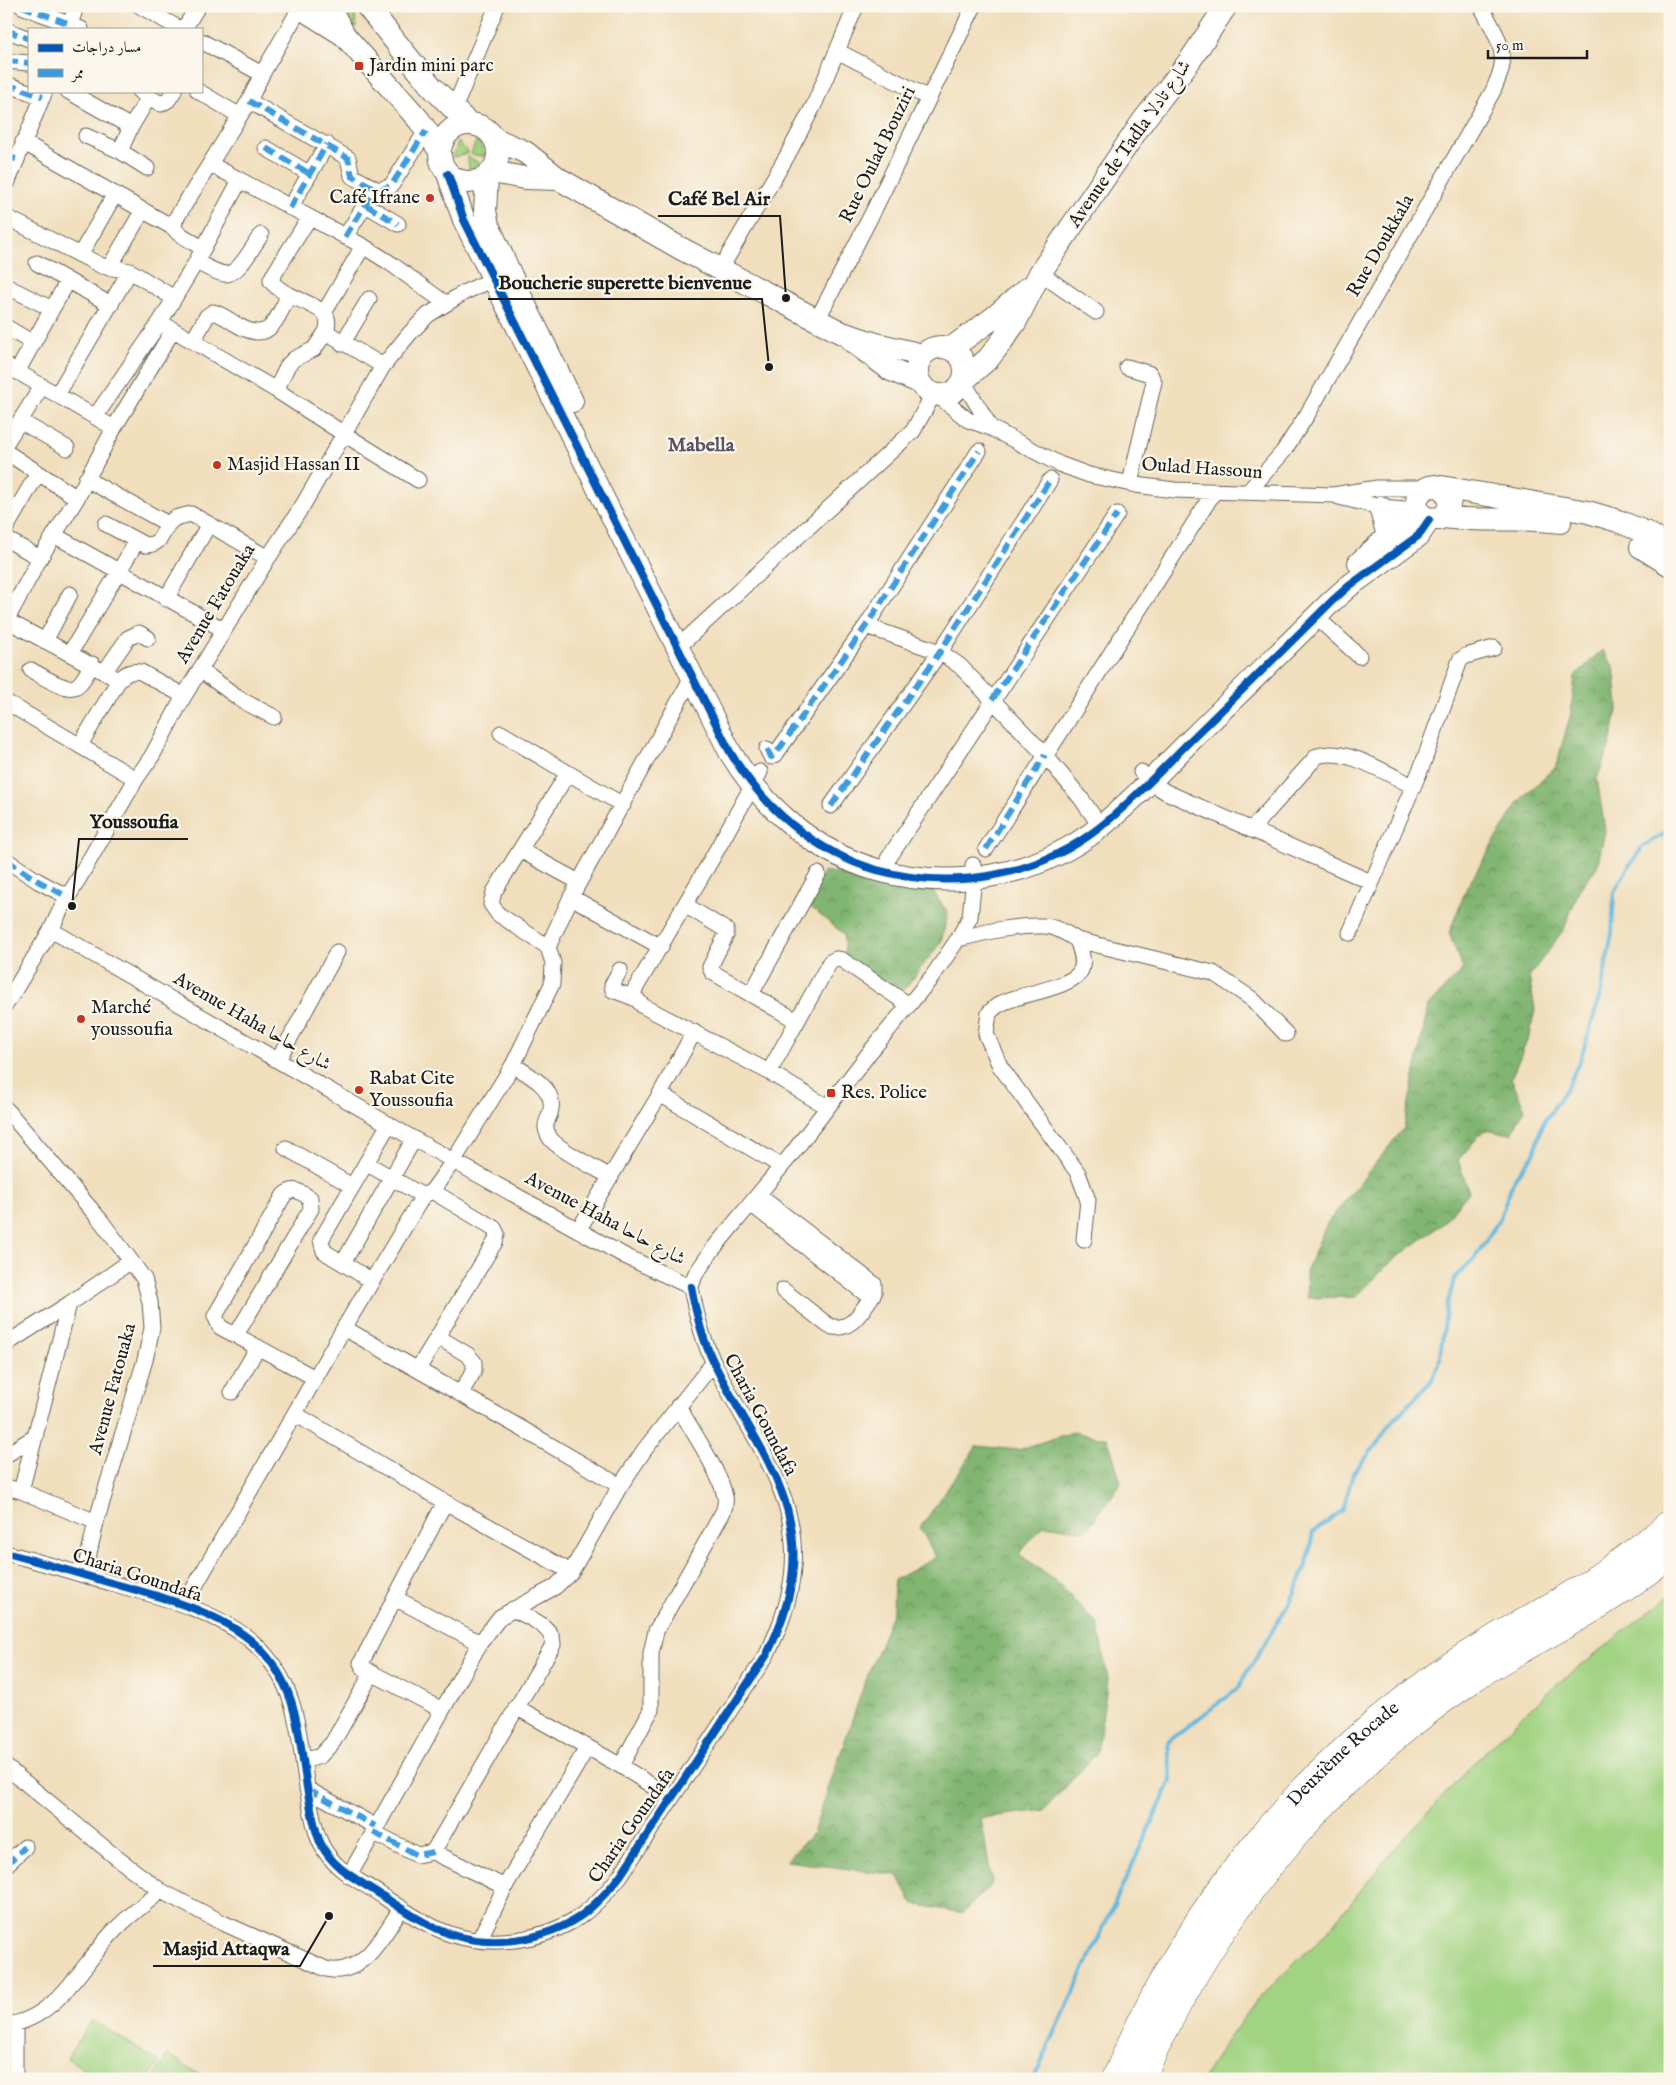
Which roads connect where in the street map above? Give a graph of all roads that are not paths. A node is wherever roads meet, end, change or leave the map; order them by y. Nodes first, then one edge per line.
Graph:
1 (22, 6) edge
2 (76, 6) edge
3 (140, 6) edge
4 (198, 6) edge
5 (329, 6) edge
6 (367, 6) edge
7 (497, 6) edge
8 (856, 6) edge
9 (974, 6) edge
10 (1226, 6) edge
11 (1481, 6) edge
12 (299, 7) edge
13 (380, 16) edge
14 (73, 27) edge
15 (180, 28) edge
16 (183, 28) edge
17 (6, 30) edge
18 (344, 35) junction
19 (28, 39) edge
20 (202, 44) edge
21 (837, 51) junction
22 (6, 61) edge
23 (28, 63) edge
24 (262, 74) junction
25 (6, 84) edge
26 (28, 90) edge
27 (70, 92) edge
28 (173, 92) edge
29 (200, 92) edge
30 (44, 94) edge
31 (144, 94) edge
32 (929, 98) junction
33 (249, 101) junction
34 (240, 116) junction
35 (462, 116) junction
36 (131, 127) junction
37 (426, 131) junction
38 (86, 136) dead end
39 (495, 139) junction
40 (23, 142) junction
41 (328, 144) junction
42 (266, 148) dead end
43 (120, 151) junction
44 (440, 151) junction
45 (11, 158) edge
46 (210, 164) junction
47 (147, 168) dead end
48 (310, 174) junction
49 (448, 174) junction
50 (489, 175) junction
51 (559, 179) junction
52 (240, 180) junction
53 (6, 186) edge
54 (375, 190) junction
55 (115, 194) junction
56 (366, 205) junction
57 (290, 208) junction
58 (143, 210) junction
59 (6, 217) edge
60 (309, 218) junction
61 (398, 224) dead end
62 (174, 228) junction
63 (261, 235) dead end
64 (345, 237) junction
65 (363, 246) junction
66 (80, 254) junction
67 (199, 255) junction
68 (37, 263) dead end
69 (109, 268) junction
70 (721, 268) junction
71 (130, 271) junction
72 (501, 275) junction
73 (1037, 278) junction
74 (68, 281) junction
75 (6, 286) edge
76 (290, 295) junction
77 (174, 298) junction
78 (370, 299) dead end
79 (445, 303) junction
80 (111, 305) junction
81 (52, 308) junction
82 (1096, 312) dead end
83 (324, 313) junction
84 (817, 320) junction
85 (166, 326) junction
86 (6, 327) edge
87 (326, 332) junction
88 (842, 333) junction
89 (193, 341) junction
90 (33, 342) junction
91 (342, 344) junction
92 (950, 349) junction
93 (922, 355) junction
94 (383, 366) junction
95 (1127, 367) dead end
96 (12, 368) edge
97 (963, 380) junction
98 (42, 386) junction
99 (276, 390) junction
100 (930, 391) junction
101 (57, 395) junction
102 (95, 418) junction
103 (20, 421) junction
104 (114, 428) junction
105 (991, 428) junction
106 (344, 434) junction
107 (6, 443) edge
108 (67, 448) dead end
109 (979, 451) dead end
110 (6, 452) edge
111 (38, 473) junction
112 (86, 479) junction
113 (418, 480) dead end
114 (1050, 480) dead end
115 (1130, 483) junction
116 (1434, 488) junction
117 (1214, 492) junction
118 (1248, 492) junction
119 (1332, 495) junction
120 (77, 498) junction
121 (1380, 507) junction
122 (1116, 514) dead end
123 (1430, 515) junction
124 (106, 524) dead end
125 (168, 524) junction
126 (209, 524) junction
127 (6, 528) edge
128 (54, 535) junction
129 (1388, 536) junction
130 (6, 539) edge
131 (137, 541) junction
132 (1670, 547) edge
133 (40, 558) junction
134 (268, 558) junction
135 (1670, 565) edge
136 (118, 573) junction
137 (70, 594) dead end
138 (166, 599) junction
139 (1316, 617) junction
140 (6, 621) edge
141 (866, 626) junction
142 (224, 630) junction
143 (148, 638) dead end
144 (45, 640) junction
145 (684, 642) junction
146 (1494, 648) dead end
147 (940, 652) junction
148 (70, 653) junction
149 (1359, 656) dead end
150 (98, 668) junction
151 (31, 670) dead end
152 (200, 670) junction
153 (692, 677) junction
154 (119, 680) junction
155 (1237, 686) junction
156 (184, 696) junction
157 (992, 700) junction
158 (6, 702) edge
159 (274, 717) dead end
160 (501, 733) dead end
161 (80, 745) junction
162 (767, 749) dead end
163 (1045, 756) junction
164 (568, 773) junction
165 (1145, 776) junction
166 (136, 779) junction
167 (756, 779) junction
168 (1413, 786) junction
169 (622, 806) junction
170 (831, 806) dead end
171 (1097, 821) junction
172 (1251, 830) junction
173 (520, 850) junction
174 (888, 859) junction
175 (6, 860) edge
176 (978, 864) junction
177 (818, 874) dead end
178 (579, 882) junction
179 (1371, 882) junction
180 (68, 897) junction
181 (571, 897) junction
182 (685, 905) junction
183 (51, 930) junction
184 (1350, 933) dead end
185 (958, 939) junction
186 (1077, 940) junction
187 (548, 947) junction
188 (661, 947) junction
189 (337, 952) dead end
190 (620, 970) dead end
191 (750, 994) junction
192 (634, 998) junction
193 (6, 1004) edge
194 (909, 1005) junction
195 (797, 1021) junction
196 (694, 1032) junction
197 (1286, 1034) dead end
198 (278, 1060) junction
199 (513, 1065) junction
200 (769, 1072) junction
201 (660, 1094) junction
202 (827, 1107) junction
203 (6, 1109) edge
204 (389, 1124) junction
205 (414, 1139) junction
206 (286, 1148) dead end
207 (454, 1160) junction
208 (366, 1163) junction
209 (781, 1166) junction
210 (611, 1177) junction
211 (392, 1178) junction
212 (352, 1186) junction
213 (428, 1194) junction
214 (754, 1200) junction
215 (579, 1229) junction
216 (1084, 1240) dead end
217 (131, 1261) junction
218 (343, 1263) junction
219 (372, 1281) junction
220 (691, 1287) junction
221 (782, 1290) dead end
222 (70, 1304) junction
223 (344, 1328) junction
224 (236, 1335) junction
225 (438, 1337) junction
226 (6, 1344) edge
227 (258, 1347) junction
228 (714, 1362) junction
229 (418, 1369) junction
230 (315, 1378) junction
231 (232, 1392) dead end
232 (460, 1394) junction
233 (678, 1406) junction
234 (295, 1414) junction
235 (36, 1436) junction
236 (6, 1455) edge
237 (620, 1486) junction
238 (6, 1487) edge
239 (21, 1491) junction
240 (445, 1502) junction
241 (96, 1522) junction
242 (1670, 1524) edge
243 (6, 1553) edge
244 (1670, 1554) edge
245 (571, 1572) junction
246 (84, 1575) junction
247 (395, 1598) junction
248 (184, 1605) junction
249 (513, 1608) junction
250 (480, 1644) junction
251 (372, 1673) junction
252 (516, 1707) junction
253 (442, 1710) junction
254 (587, 1748) junction
255 (304, 1761) junction
256 (621, 1766) junction
257 (6, 1767) edge
258 (307, 1789) junction
259 (671, 1798) junction
260 (374, 1829) junction
261 (25, 1847) dead end
262 (433, 1852) junction
263 (6, 1865) edge
264 (349, 1876) junction
265 (505, 1886) junction
266 (161, 1891) junction
267 (401, 1908) junction
268 (479, 1940) junction
269 (11, 2025) edge
270 (10, 2069) edge
271 (15, 2079) edge
272 (1116, 2079) edge
273 (1141, 2079) edge

1 - 14 street
2 - 14 street
3 - 15 street
4 - 16 street
5 - 18 street
6 - 13 street
7 - 35 street
8 - 21 street
9 - 32 street, Rue Oulad Bouziri
10 - 73 street, Avenue de Tadla شارع تادلا
11 - 118 street, Rue Doukkala
12 - 18 street
12 - 24 street
13 - 35 street
17 - 19 street
18 - 37 street
20 - 24 street
21 - 32 street
21 - 70 street
22 - 23 street
24 - 33 street
25 - 26 street
27 - 36 street
28 - 31 street
29 - 34 street
30 - 40 street
31 - 36 street
32 - 84 street, Rue Oulad Bouziri
33 - 34 street
33 - 41 street
34 - 46 street
35 - 39 street
35 - 44 street
36 - 43 street
37 - 44 street
37 - 54 street
38 - 43 street
39 - 50 street
39 - 51 street
40 - 45 street
40 - 55 street
41 - 48 street
41 - 54 street
42 - 48 street
43 - 47 street
44 - 49 street
45 - 53 street
46 - 52 street
46 - 62 street
48 - 57 street
49 - 50 street
49 - 72 street
50 - 51 street
50 - 72 street
51 - 70 street
52 - 57 street
52 - 67 street
54 - 56 street
55 - 58 street
55 - 66 street
56 - 61 street
56 - 64 street
57 - 60 street
58 - 62 street
58 - 69 street
59 - 66 street
60 - 64 street
60 - 76 street
62 - 67 street
63 - 67 street
64 - 65 street
65 - 79 street
65 - 83 street
66 - 69 street
67 - 77 street
68 - 74 street
69 - 71 street
70 - 84 street
71 - 77 street
71 - 80 street
72 - 79 street, Avenue Fatouaka
72 - 145 street
73 - 82 street
73 - 92 street, Avenue de Tadla شارع تادلا
73 - 97 street, Avenue de Tadla شارع تادلا
74 - 80 street
74 - 81 street
75 - 81 street
76 - 83 street
76 - 89 street
77 - 85 street
78 - 91 street
79 - 94 street, Avenue Fatouaka
80 - 101 street
81 - 90 street
83 - 87 street
84 - 88 street
85 - 89 street
85 - 102 street
85 - 104 street
86 - 90 street
87 - 91 street
87 - 99 street
88 - 93 street
88 - 100 street
89 - 99 street
90 - 96 street
91 - 94 street
92 - 93 street
92 - 97 street
93 - 100 street
94 - 106 street, Avenue Fatouaka
95 - 115 street
96 - 98 street
97 - 100 street
97 - 105 street
98 - 101 street
98 - 103 street
99 - 106 street
100 - 105 street, Oulad Hassoun
100 - 145 street
101 - 102 street
102 - 104 street
103 - 107 street
103 - 108 street
104 - 112 street
105 - 115 street, Oulad Hassoun
106 - 113 street
106 - 134 street, Avenue Fatouaka
109 - 141 street
110 - 111 street
111 - 120 street
111 - 127 street
112 - 120 street
112 - 125 street
114 - 147 street
115 - 117 street, Oulad Hassoun
116 - 119 street, Oulad Hassoun
116 - 123 street
116 - 123 street
116 - 132 street
117 - 118 street, Oulad Hassoun
117 - 163 street
118 - 119 street, Oulad Hassoun
119 - 121 street, Oulad Hassoun
120 - 128 street
121 - 123 street, Oulad Hassoun
121 - 129 street
122 - 157 street
123 - 129 street
123 - 135 street
123 - 139 street
124 - 131 street
125 - 126 street
125 - 131 street
126 - 134 street
126 - 138 street
128 - 133 street
128 - 136 street
129 - 155 street
130 - 133 street
131 - 136 street
133 - 140 street
134 - 142 street, Avenue Fatouaka
136 - 138 street
136 - 148 street
137 - 144 street
138 - 142 street
139 - 149 street
139 - 155 street
140 - 144 street
141 - 147 street
141 - 162 street
142 - 152 street, Avenue Fatouaka
143 - 150 street
144 - 148 street
145 - 153 street
145 - 167 street
146 - 168 street
147 - 157 street
147 - 170 street
148 - 150 street
150 - 151 street
150 - 154 street
152 - 156 street, Avenue Fatouaka
152 - 159 street
153 - 167 street
153 - 169 street
154 - 156 street
154 - 161 street
155 - 165 street
156 - 166 street, Avenue Fatouaka
157 - 163 street
157 - 174 street
158 - 161 street
160 - 164 street
161 - 166 street
163 - 171 street
163 - 176 street
164 - 169 street
164 - 173 street
165 - 171 street
165 - 172 street
166 - 180 street, Avenue Fatouaka
167 - 174 street
167 - 176 street
167 - 182 street
168 - 172 street
168 - 179 street
169 - 178 street
171 - 176 street
172 - 179 street
173 - 178 street
173 - 187 street
174 - 176 street
175 - 180 street
176 - 185 street, Avenue Haha شارع حاحا
177 - 191 street
178 - 181 street
179 - 184 street
180 - 183 street, Avenue Fatouaka
181 - 187 street
181 - 188 street
182 - 188 street
182 - 191 street
183 - 193 street, Avenue Fatouaka
183 - 198 street, Avenue Haha شارع حاحا
185 - 186 street
185 - 194 street, Avenue Haha شارع حاحا
186 - 197 street
186 - 216 street
187 - 199 street
188 - 192 street
189 - 198 street
190 - 192 street
191 - 195 street
192 - 196 street
194 - 195 street
194 - 202 street, Avenue Haha شارع حاحا
195 - 200 street
196 - 200 street
196 - 201 street
198 - 204 street, Avenue Haha شارع حاحا
199 - 207 street
199 - 210 street
200 - 202 street
201 - 209 street
201 - 210 street
202 - 209 street, Avenue Haha شارع حاحا
203 - 217 street, Avenue Fatouaka
204 - 205 street, Avenue Haha شارع حاحا
204 - 208 street
205 - 207 street, Avenue Haha شارع حاحا
205 - 211 street
206 - 212 street
207 - 213 street
207 - 215 street, Avenue Haha شارع حاحا
208 - 211 street
208 - 212 street
209 - 214 street, Avenue Haha شارع حاحا
210 - 215 street
211 - 213 street
211 - 218 street
212 - 218 street
213 - 219 street
213 - 225 street
214 - 220 street, Avenue Haha شارع حاحا
214 - 221 street
215 - 220 street, Avenue Haha شارع حاحا
217 - 222 street
217 - 241 street, Avenue Fatouaka
218 - 219 street
219 - 223 street
220 - 228 street, Charia Goundafa
222 - 226 street
222 - 235 street
223 - 229 street
223 - 230 street
224 - 224 street
224 - 227 street
225 - 229 street
225 - 232 street
227 - 230 street
227 - 231 street
228 - 233 street
228 - 259 street, Charia Goundafa
229 - 232 street
230 - 234 street
232 - 237 street
233 - 237 street
233 - 256 street
234 - 240 street
234 - 248 street
235 - 236 street
235 - 239 street
237 - 245 street
238 - 239 street
239 - 241 street
240 - 245 street
240 - 247 street
241 - 246 street, Avenue Fatouaka
242 - 272 highway, Deuxième Rocade
243 - 246 street, Charia Goundafa
244 - 273 highway, Deuxième Rocade
245 - 249 street
246 - 248 street, Charia Goundafa
247 - 250 street
247 - 251 street
248 - 255 street, Charia Goundafa
249 - 250 street
249 - 252 street
250 - 253 street
251 - 253 street
251 - 255 street
252 - 254 street
252 - 262 street
253 - 260 street
254 - 256 street
254 - 265 street
255 - 258 street, Charia Goundafa
256 - 259 street
257 - 266 street
258 - 260 street
258 - 264 street, Charia Goundafa
259 - 268 street, Charia Goundafa
260 - 262 street
260 - 264 street
261 - 263 street
262 - 265 street
264 - 267 street, Charia Goundafa
265 - 268 street
266 - 267 street
266 - 269 street
267 - 268 street, Charia Goundafa
269 - 270 street
270 - 271 street

